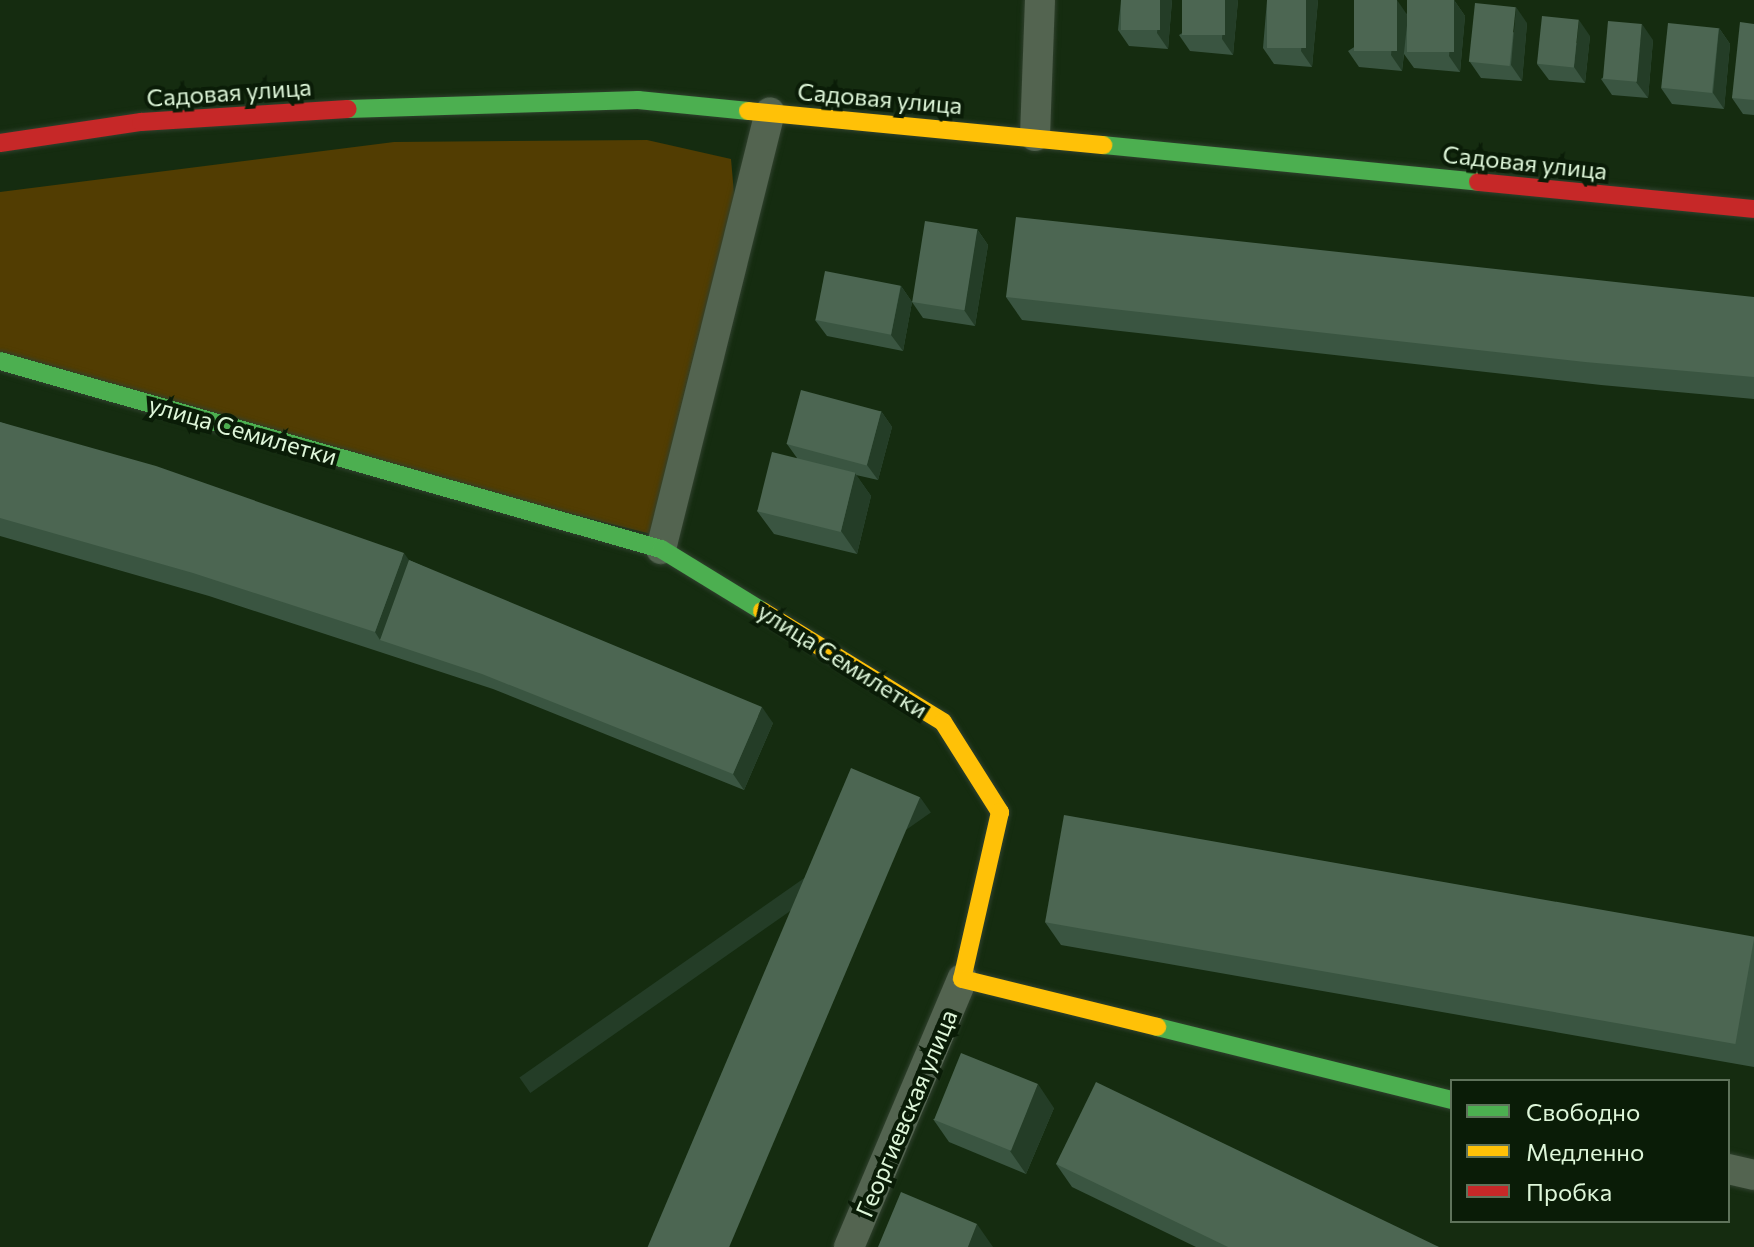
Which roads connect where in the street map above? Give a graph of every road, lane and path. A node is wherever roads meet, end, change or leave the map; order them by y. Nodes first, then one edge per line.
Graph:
1 (1040, 0) edge
2 (770, 112) junction
3 (1035, 136) junction
4 (0, 143) edge
5 (1754, 209) edge
6 (0, 361) edge
7 (661, 549) junction
8 (962, 979) junction
9 (1450, 1100) edge
10 (1730, 1169) edge
11 (1754, 1175) edge
12 (849, 1247) edge

1 - 3 street
2 - 3 street, Садовая улица
2 - 4 street, Садовая улица
2 - 7 street
3 - 5 street, Садовая улица
6 - 7 street, улица Семилетки
7 - 8 street, улица Семилетки
8 - 9 street
8 - 12 street, Георгиевская улица
10 - 11 street

